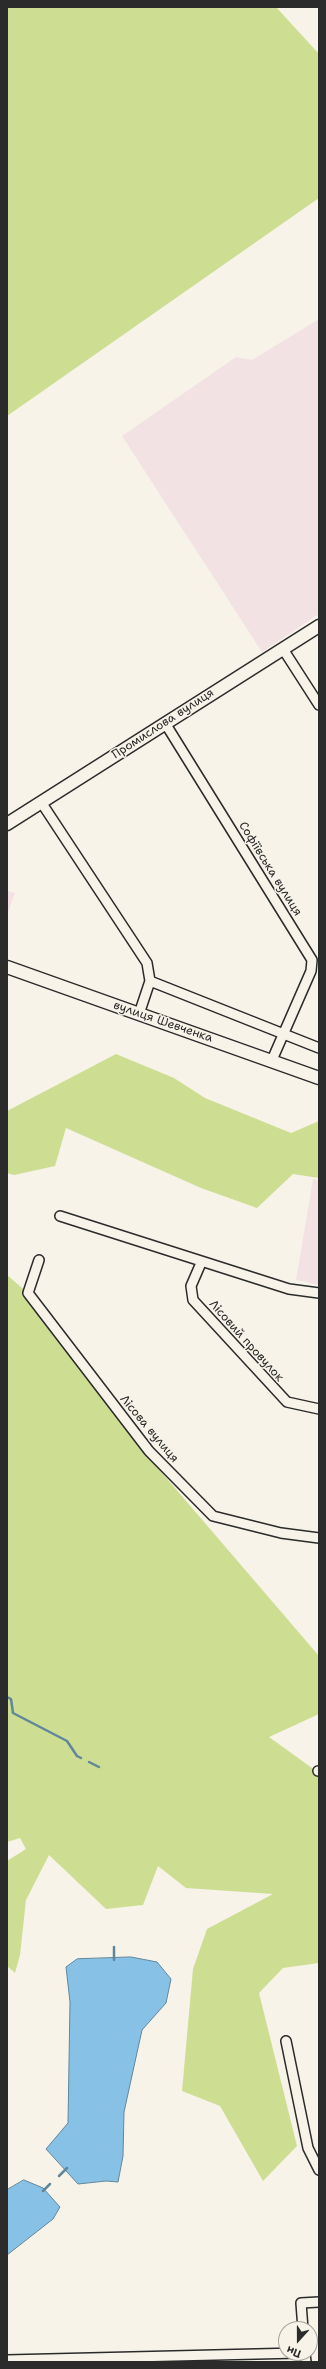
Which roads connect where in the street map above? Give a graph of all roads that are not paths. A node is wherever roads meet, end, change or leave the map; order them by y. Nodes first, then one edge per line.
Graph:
1 (319, 626) edge
2 (283, 649) junction
3 (319, 705) edge
4 (165, 723) junction
5 (41, 802) junction
6 (7, 824) edge
7 (7, 968) edge
8 (150, 981) junction
9 (140, 1014) junction
10 (284, 1033) junction
11 (319, 1048) edge
12 (272, 1060) junction
13 (319, 1078) edge
14 (60, 1216) dead end
15 (39, 1260) dead end
16 (201, 1263) junction
17 (319, 1293) edge
18 (319, 1409) edge
19 (319, 1538) edge
20 (286, 2041) dead end
21 (319, 2170) edge
22 (319, 2302) edge
23 (303, 2321) edge
24 (278, 2354) edge
25 (7, 2360) edge
26 (45, 2361) edge

1 - 2 street, Промислова вулиця
2 - 3 street
2 - 4 street, Промислова вулиця
4 - 5 street, Промислова вулиця
4 - 10 street, Софіївська вулиця
5 - 6 street, Промислова вулиця
5 - 8 street
7 - 9 street, вулиця Шевченка
8 - 9 street
8 - 10 street
9 - 12 street, вулиця Шевченка
10 - 11 street
10 - 12 street, Софіївська вулиця
12 - 13 street, вулиця Шевченка
14 - 16 street
15 - 19 street, Лісова вулиця
16 - 17 street
16 - 18 street, Лісовий провулок
20 - 21 street
22 - 23 street
24 - 26 street
25 - 26 street

